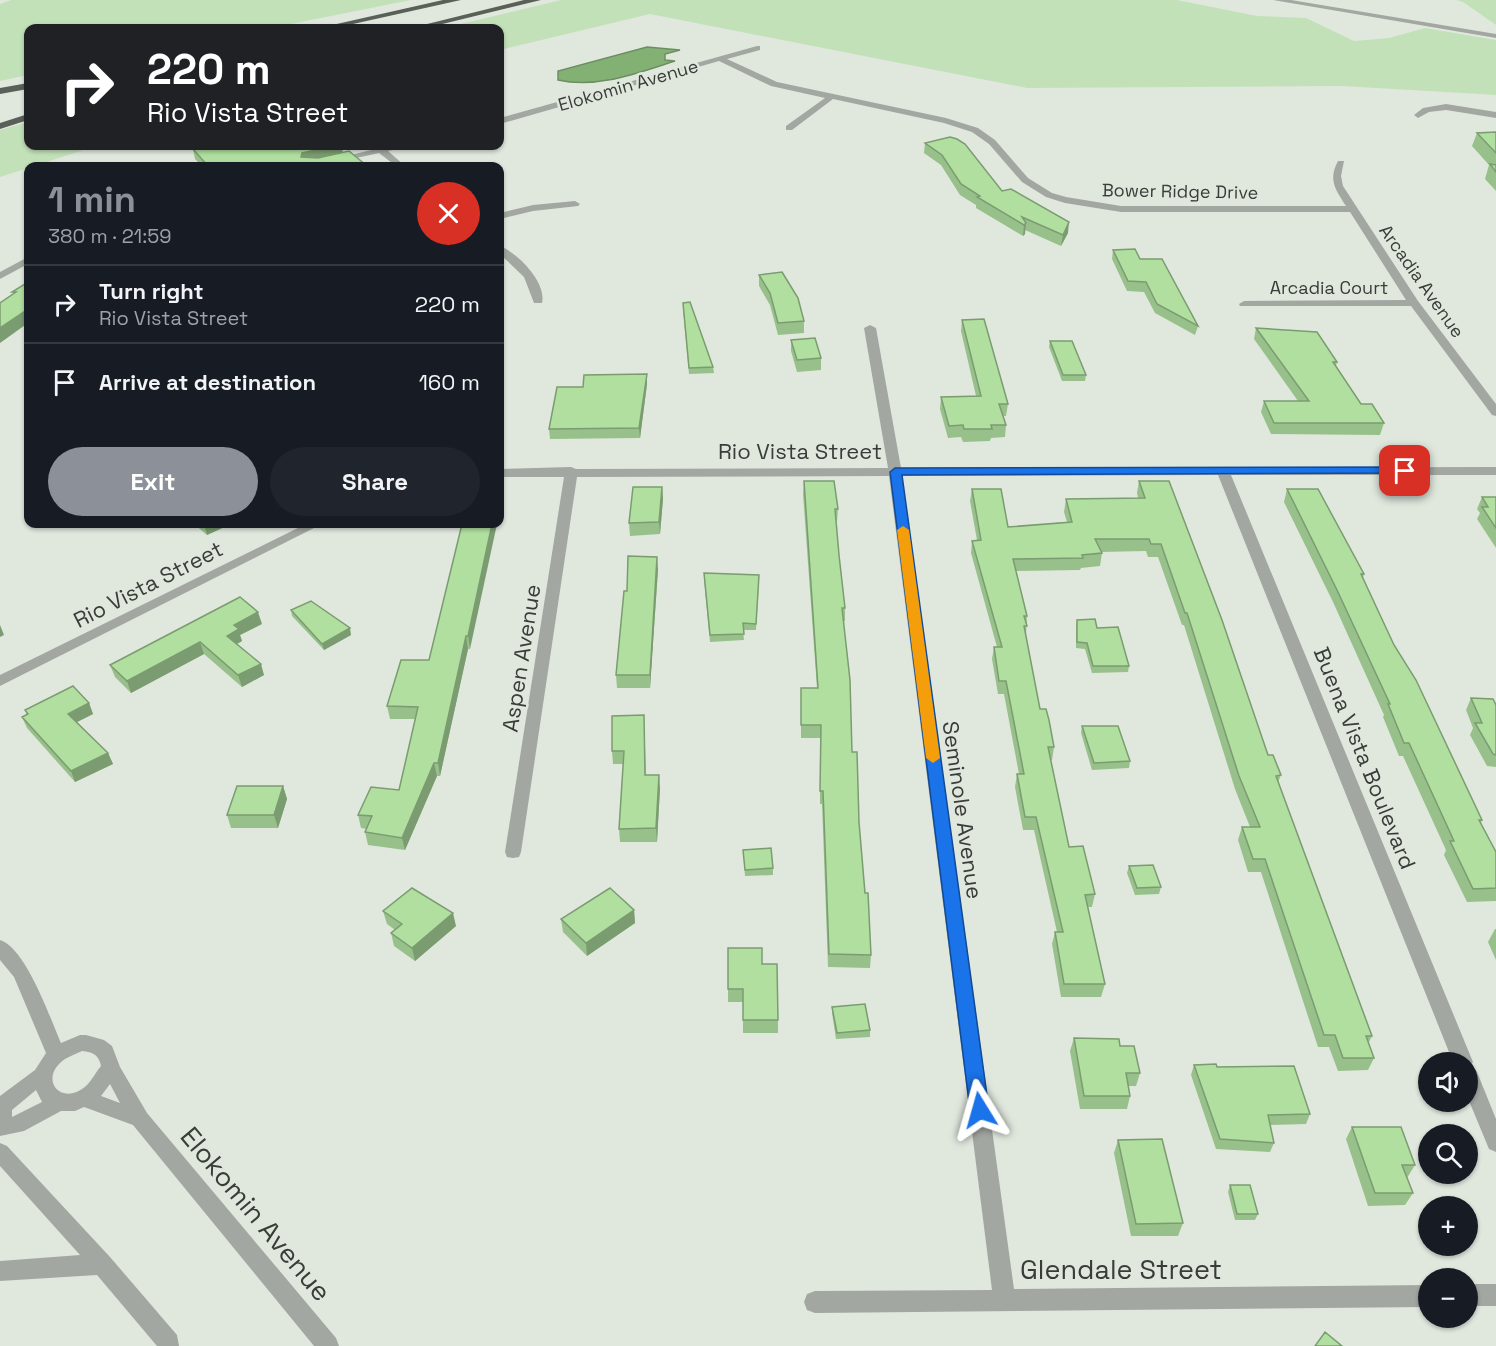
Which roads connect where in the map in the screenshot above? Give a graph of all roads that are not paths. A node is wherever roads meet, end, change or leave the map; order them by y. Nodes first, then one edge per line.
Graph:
1 (444, 0) edge
2 (456, 0) edge
3 (537, 0) edge
4 (1277, 0) edge
5 (429, 6) junction
6 (343, 24) edge
7 (433, 24) edge
8 (1496, 36) edge
9 (757, 48) dead end
10 (720, 59) junction
11 (24, 87) edge
12 (0, 91) edge
13 (831, 97) junction
14 (24, 109) edge
15 (0, 113) edge
16 (1418, 115) dead end
17 (1496, 115) edge
18 (24, 118) edge
19 (504, 120) edge
20 (0, 126) edge
21 (789, 128) dead end
22 (381, 150) joint
23 (328, 162) edge
24 (396, 162) edge
25 (1341, 163) dead end
26 (575, 204) dead end
27 (1354, 209) junction
28 (504, 215) edge
29 (504, 253) edge
30 (24, 262) edge
31 (0, 276) edge
32 (538, 300) dead end
33 (1414, 303) junction
34 (1244, 304) dead end
35 (870, 328) dead end
36 (1496, 412) edge
37 (571, 471) junction
38 (1222, 471) junction
39 (1496, 471) edge
40 (895, 472) junction
41 (504, 473) edge
42 (307, 528) edge
43 (0, 681) edge
44 (513, 852) dead end
45 (0, 947) edge
46 (56, 1052) junction
47 (1459, 1052) edge
48 (111, 1068) junction
49 (36, 1078) junction
50 (83, 1098) junction
51 (1478, 1099) edge
52 (58, 1103) junction
53 (140, 1119) junction
54 (1, 1126) edge
55 (1496, 1143) edge
56 (0, 1152) edge
57 (102, 1264) junction
58 (0, 1271) edge
59 (1478, 1295) edge
60 (1496, 1295) edge
61 (1418, 1296) edge
62 (1004, 1299) junction
63 (815, 1302) dead end
64 (169, 1343) dead end
65 (328, 1346) edge

1 - 5 highway
2 - 5 highway
3 - 7 highway
4 - 8 street
5 - 6 highway
9 - 10 street, Elokomin Avenue
10 - 13 street, Bower Ridge Drive
10 - 19 street, Elokomin Avenue
11 - 12 highway
13 - 21 street
13 - 27 street, Bower Ridge Drive
14 - 15 highway
16 - 17 street
18 - 20 highway
22 - 23 street
22 - 24 street
25 - 27 street, Arcadia Avenue
26 - 28 street
27 - 33 street, Arcadia Avenue
29 - 32 street
30 - 31 street
33 - 34 street, Arcadia Court
33 - 36 street, Arcadia Avenue
35 - 40 street, Seminole Avenue
37 - 40 street, Rio Vista Street
37 - 41 street, Rio Vista Street
37 - 44 street, Aspen Avenue
38 - 39 street, Rio Vista Street
38 - 40 street, Rio Vista Street
38 - 47 street, Buena Vista Boulevard
40 - 62 street, Seminole Avenue
42 - 43 street, Rio Vista Street
45 - 46 street
46 - 48 street
46 - 49 street
48 - 50 street
48 - 53 street, Elokomin Avenue
49 - 52 street
49 - 54 street
50 - 52 street
50 - 53 street
51 - 55 street
52 - 54 street
53 - 65 street, Elokomin Avenue
56 - 57 street
57 - 58 street
57 - 64 street
59 - 60 street
61 - 62 street, Glendale Street
62 - 63 street, Glendale Street

